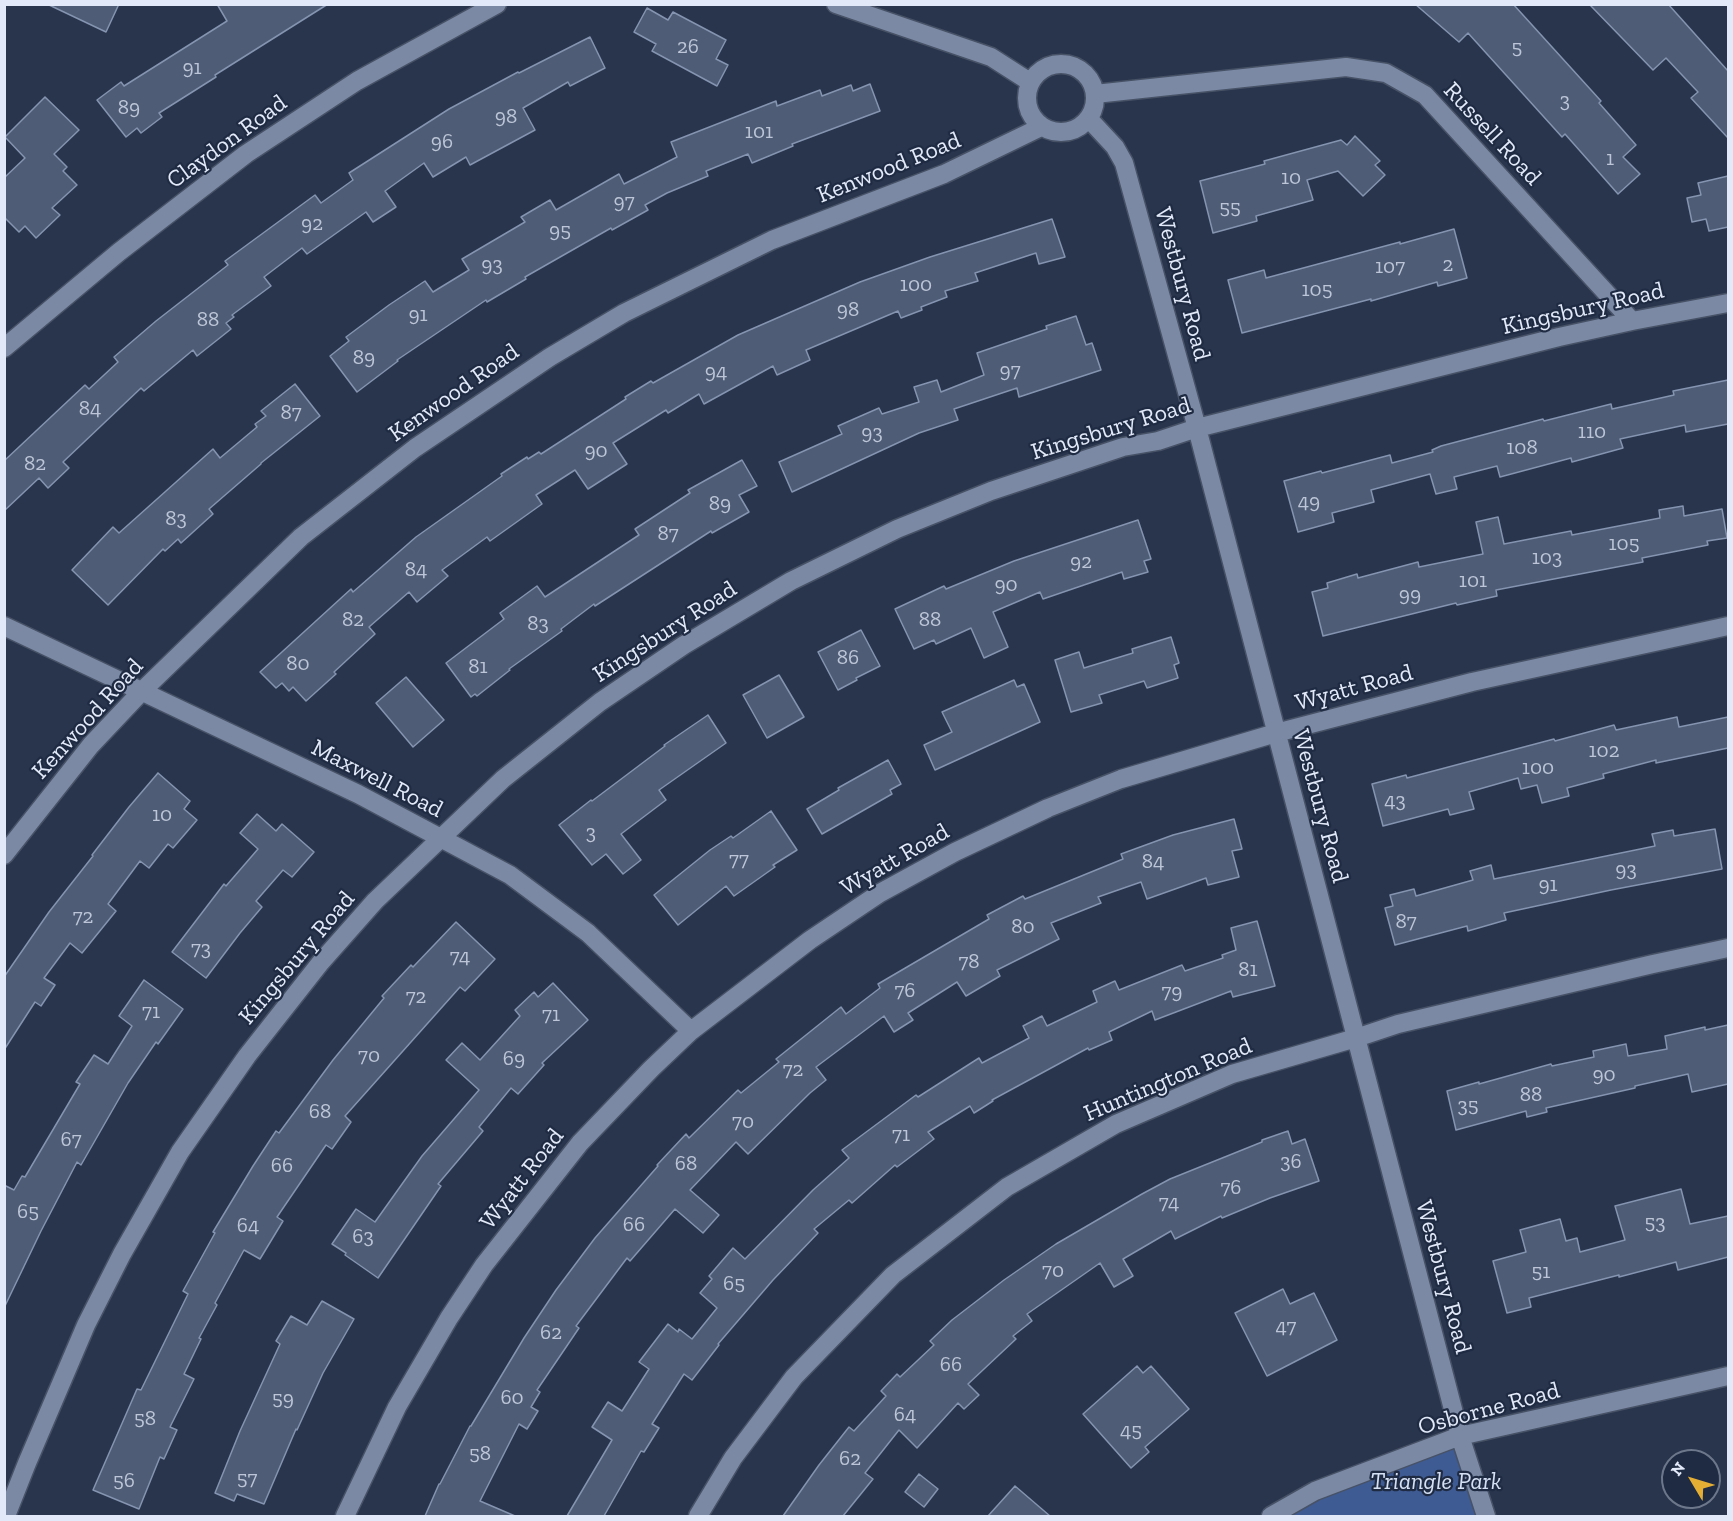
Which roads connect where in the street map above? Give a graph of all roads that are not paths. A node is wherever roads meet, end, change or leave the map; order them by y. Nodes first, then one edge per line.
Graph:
1 (497, 4) edge
2 (836, 4) edge
3 (1030, 82) junction
4 (1095, 94) junction
5 (1089, 119) junction
6 (1041, 126) junction
7 (1728, 303) edge
8 (1632, 321) junction
9 (4, 348) edge
10 (1197, 428) junction
11 (4, 626) edge
12 (1728, 626) edge
13 (142, 691) junction
14 (1276, 733) junction
15 (440, 838) junction
16 (4, 855) edge
17 (1728, 948) edge
18 (691, 1031) junction
19 (1356, 1038) junction
20 (1728, 1376) edge
21 (1460, 1436) junction
22 (6, 1516) edge
23 (345, 1516) edge
24 (698, 1516) edge
25 (1271, 1516) edge
26 (1486, 1516) edge

1 - 9 street, Claydon Road
2 - 3 street
3 - 4 street
3 - 6 street
4 - 5 street
4 - 8 street, Russell Road
5 - 6 street
5 - 10 street, Westbury Road
6 - 13 street, Kenwood Road
7 - 8 street, Kingsbury Road
8 - 10 street, Kingsbury Road
10 - 14 street, Westbury Road
10 - 15 street, Kingsbury Road
11 - 13 street, Maxwell Road
12 - 14 street, Wyatt Road
13 - 15 street, Maxwell Road
13 - 16 street, Kenwood Road
14 - 18 street, Wyatt Road
14 - 19 street, Westbury Road
15 - 18 street, Maxwell Road
15 - 22 street, Kingsbury Road
17 - 19 street, Huntington Road
18 - 23 street, Wyatt Road
19 - 21 street, Westbury Road
19 - 24 street, Huntington Road
20 - 21 street, Osborne Road
21 - 25 street, Osborne Road
21 - 26 street, Westbury Road

